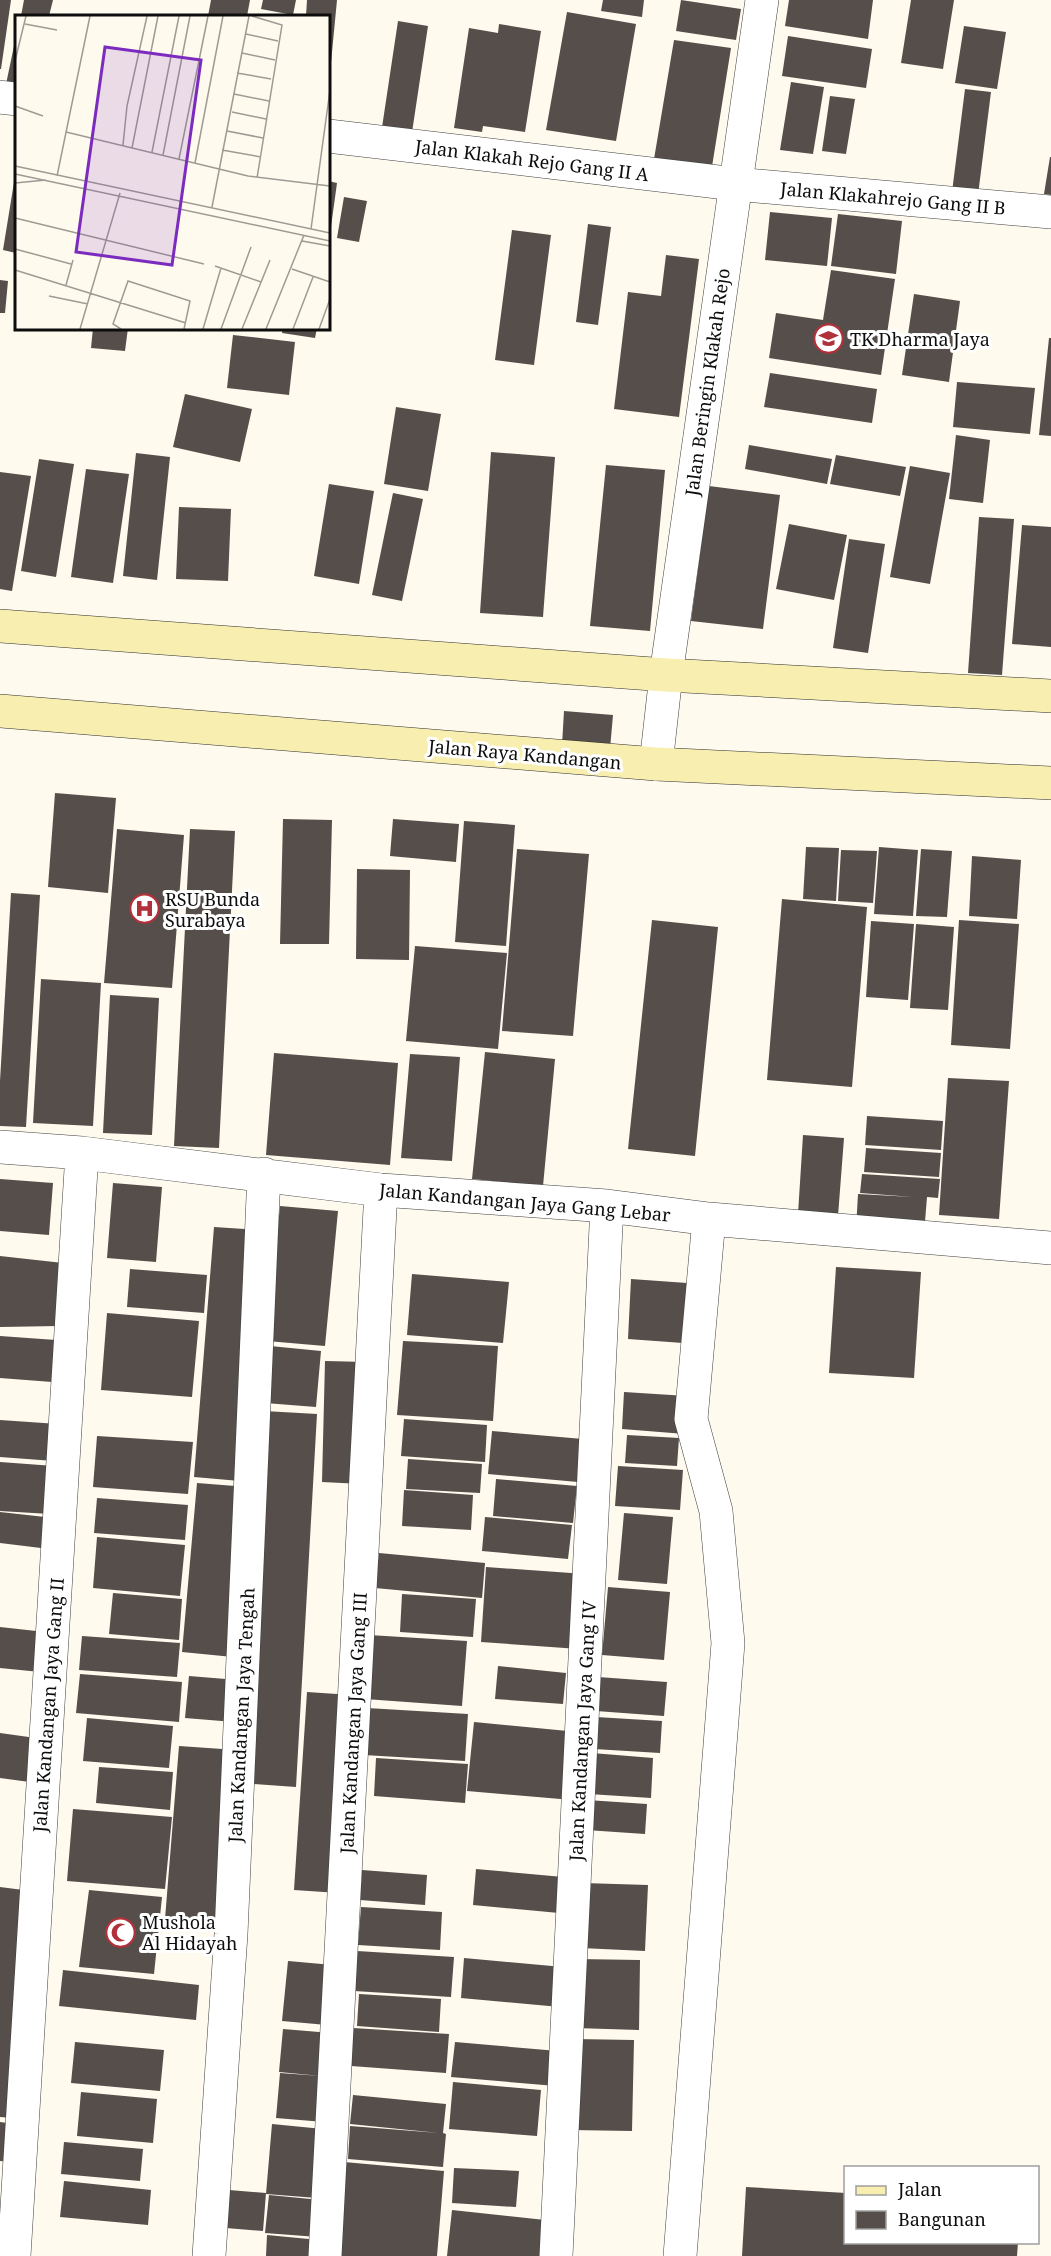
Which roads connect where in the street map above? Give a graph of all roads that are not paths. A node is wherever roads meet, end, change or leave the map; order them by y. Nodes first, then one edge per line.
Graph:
1 (762, 0) edge
2 (0, 97) edge
3 (15, 99) edge
4 (330, 136) edge
5 (735, 184) junction
6 (1051, 212) edge
7 (0, 626) edge
8 (666, 675) junction
9 (1051, 696) edge
10 (0, 711) edge
11 (656, 764) junction
12 (1051, 783) edge
13 (0, 1147) edge
14 (82, 1153) junction
15 (264, 1174) junction
16 (381, 1190) junction
17 (607, 1206) junction
18 (709, 1218) junction
19 (1051, 1248) edge
20 (14, 2256) edge
21 (209, 2256) edge
22 (325, 2256) edge
23 (556, 2256) edge
24 (680, 2256) edge

1 - 5 street, Jalan Beringin Klakah Rejo
2 - 3 street
4 - 5 street, Jalan Klakah Rejo Gang II A
5 - 6 street, Jalan Klakahrejo Gang II B
5 - 8 street, Jalan Beringin Klakah Rejo
7 - 8 main road
8 - 9 main road
8 - 11 street, Jalan Beringin Klakah Rejo
10 - 11 main road, Jalan Raya Kandangan
11 - 12 main road, Jalan Raya Kandangan
13 - 14 street, Jalan Kandangan Jaya Gang Lebar
14 - 15 street, Jalan Kandangan Jaya Gang Lebar
14 - 20 street, Jalan Kandangan Jaya Gang II
15 - 16 street, Jalan Kandangan Jaya Gang Lebar
15 - 21 street, Jalan Kandangan Jaya Tengah
16 - 17 street, Jalan Kandangan Jaya Gang Lebar
16 - 22 street, Jalan Kandangan Jaya Gang III
17 - 18 street, Jalan Kandangan Jaya Gang Lebar
17 - 23 street, Jalan Kandangan Jaya Gang IV
18 - 19 street, Jalan Kandangan Jaya Gang Lebar
18 - 24 street

